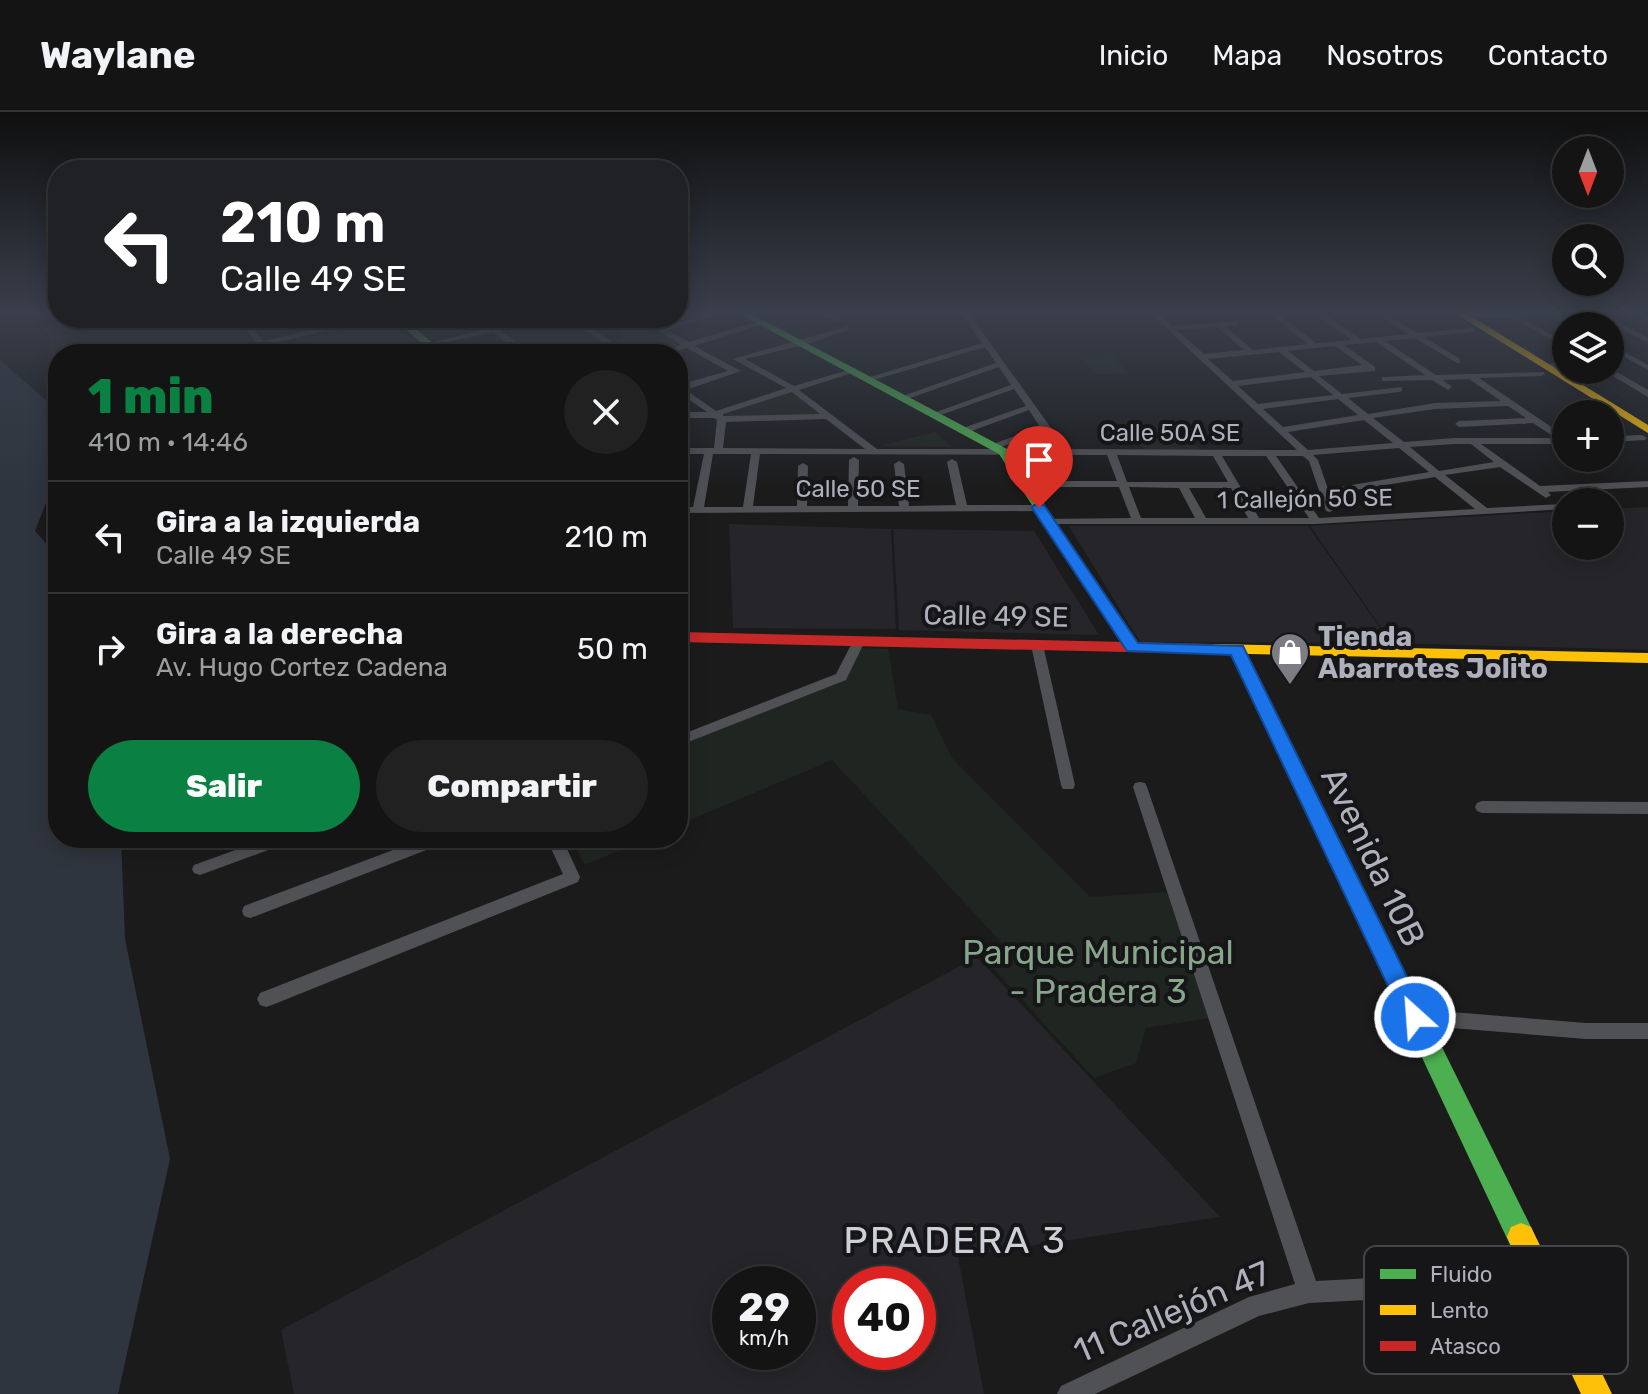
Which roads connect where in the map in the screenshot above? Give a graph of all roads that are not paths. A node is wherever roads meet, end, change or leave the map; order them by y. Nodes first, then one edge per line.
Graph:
1 (735, 372) edge
2 (763, 372) edge
3 (846, 372) edge
4 (855, 372) edge
5 (896, 372) edge
6 (978, 372) edge
7 (1006, 372) edge
8 (1218, 372) edge
9 (1309, 372) edge
10 (1330, 372) edge
11 (1375, 372) edge
12 (1426, 372) edge
13 (1521, 372) edge
14 (1546, 372) edge
15 (1546, 372) edge
16 (1312, 374) junction
17 (1470, 376) junction
18 (1434, 377) junction
19 (1385, 379) junction
20 (870, 380) junction
21 (1624, 380) edge
22 (1231, 384) junction
23 (688, 385) edge
24 (1015, 386) junction
25 (1448, 387) dead end
26 (793, 389) junction
27 (1648, 394) edge
28 (688, 395) edge
29 (1340, 397) junction
30 (901, 398) junction
31 (1585, 400) edge
32 (1509, 403) junction
33 (1435, 406) junction
34 (1030, 407) junction
35 (1255, 407) junction
36 (688, 415) edge
37 (932, 415) junction
38 (719, 416) junction
39 (829, 416) junction
40 (1366, 417) junction
41 (1534, 420) junction
42 (1624, 423) edge
43 (1459, 424) junction
44 (1045, 428) junction
45 (1281, 430) junction
46 (963, 431) junction
47 (1645, 431) edge
48 (1552, 432) edge
49 (1624, 436) edge
50 (1552, 441) edge
51 (1473, 443) junction
52 (1485, 443) junction
53 (1400, 445) junction
54 (998, 450) junction
55 (688, 451) edge
56 (714, 451) junction
57 (756, 451) junction
58 (875, 452) junction
59 (1063, 452) junction
60 (1111, 453) junction
61 (1216, 453) junction
62 (1306, 453) junction
63 (1270, 454) junction
64 (854, 460) dead end
65 (952, 462) dead end
66 (1504, 463) junction
67 (899, 464) dead end
68 (803, 466) dead end
69 (1440, 476) junction
70 (1024, 484) junction
71 (1648, 484) edge
72 (1122, 485) junction
73 (1182, 485) junction
74 (1234, 485) junction
75 (1538, 489) junction
76 (1325, 492) junction
77 (962, 508) junction
78 (748, 509) junction
79 (802, 509) junction
80 (853, 509) junction
81 (904, 509) junction
82 (1330, 509) dead end
83 (688, 510) edge
84 (698, 510) junction
85 (1485, 512) junction
86 (1043, 514) junction
87 (1137, 521) junction
88 (1316, 521) junction
89 (1203, 522) junction
90 (1256, 522) junction
91 (688, 637) edge
92 (859, 641) junction
93 (1037, 645) junction
94 (1133, 648) junction
95 (1237, 650) junction
96 (1648, 658) edge
97 (688, 737) edge
98 (1068, 785) dead end
99 (1140, 787) dead end
100 (1482, 807) dead end
101 (1648, 808) edge
102 (258, 848) edge
103 (416, 848) edge
104 (559, 848) edge
105 (200, 869) dead end
106 (250, 911) dead end
107 (266, 999) dead end
108 (1415, 1017) junction
109 (1648, 1031) edge
110 (1526, 1246) edge
111 (1364, 1289) edge
112 (1309, 1292) junction
113 (1587, 1374) edge
114 (1069, 1394) edge
115 (1597, 1394) edge

1 - 23 street
2 - 26 street
3 - 26 street
4 - 20 street
5 - 20 street
6 - 30 street
7 - 24 street
8 - 22 street
9 - 16 street
10 - 16 street
11 - 19 street
12 - 18 street
13 - 17 street
14 - 31 street
15 - 47 street
16 - 22 street
16 - 29 street
17 - 18 street
17 - 32 street
18 - 19 street
18 - 25 street
19 - 29 street
20 - 30 street
21 - 27 street
22 - 35 street
24 - 34 street
24 - 37 street
26 - 38 street
26 - 39 street
28 - 38 street
29 - 35 street
29 - 40 street
30 - 37 street
32 - 33 street
32 - 41 street
33 - 40 street
33 - 43 street
34 - 44 street
34 - 46 street
35 - 45 street
36 - 38 street
37 - 46 street
38 - 39 street
38 - 56 street
39 - 58 street
40 - 45 street
40 - 53 street
41 - 43 street
41 - 48 street
42 - 47 street
43 - 52 street
44 - 54 street
44 - 59 street
45 - 62 street
46 - 54 street
47 - 49 street
50 - 52 street, Calle 50A SE
51 - 52 street, Calle 50A SE
51 - 53 street, Calle 50A SE
51 - 66 street
53 - 62 street, Calle 50A SE
53 - 69 street
54 - 58 street, Calle 50A SE
54 - 59 street, Calle 50A SE
54 - 70 street
55 - 56 street, Calle 50A SE
56 - 57 street, Calle 50A SE
56 - 84 street
57 - 58 street, Calle 50A SE
57 - 78 street
59 - 60 street, Calle 50A SE
60 - 61 street, Calle 50A SE
60 - 72 street
61 - 63 street, Calle 50A SE
61 - 74 street
62 - 63 street, Calle 50A SE
62 - 76 street
63 - 88 street
64 - 80 street
65 - 77 street
66 - 69 street
66 - 75 street
67 - 81 street
68 - 79 street
69 - 76 street
69 - 85 street
70 - 72 street
70 - 86 street
71 - 75 street
72 - 73 street
72 - 87 street
73 - 74 street
73 - 89 street
74 - 90 street
75 - 85 street, 1 Callejón 50 SE
76 - 82 street
77 - 81 street, Calle 50 SE
77 - 86 street, Calle 50 SE
78 - 79 street, Calle 50 SE
78 - 84 street, Calle 50 SE
79 - 80 street, Calle 50 SE
80 - 81 street, Calle 50 SE
83 - 84 street, Calle 50 SE
85 - 88 street, 1 Callejón 50 SE
86 - 87 street, 1 Callejón 50 SE
86 - 94 street
87 - 89 street, 1 Callejón 50 SE
88 - 90 street, 1 Callejón 50 SE
89 - 90 street, 1 Callejón 50 SE
91 - 92 street, Calle 49 SE
92 - 93 street, Calle 49 SE
92 - 97 street
93 - 94 street, Calle 49 SE
93 - 98 street
94 - 95 street, Calle 49 SE
95 - 96 street, Calle 49 SE
95 - 108 street, Avenida 10B
99 - 112 street
100 - 101 street
102 - 105 street
103 - 106 street
104 - 107 street
108 - 109 street
108 - 110 street, Avenida 10B
111 - 112 street, 11 Callejón 47
112 - 114 street, 11 Callejón 47
113 - 115 street, Avenida 10B

